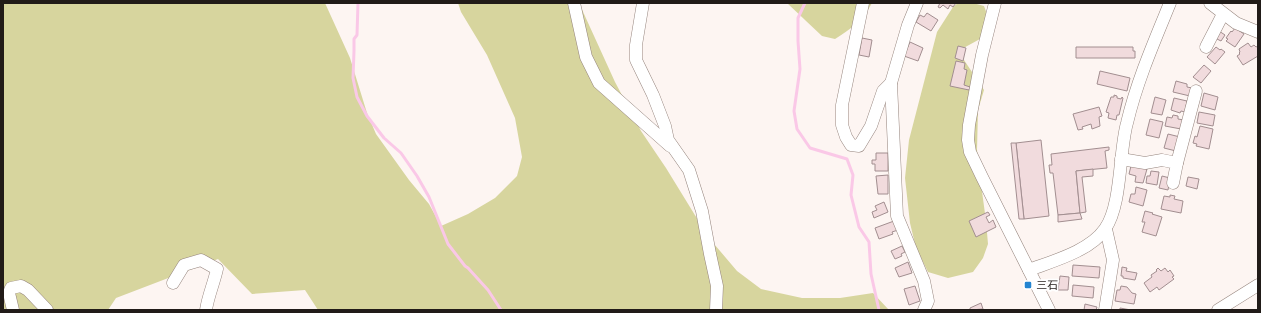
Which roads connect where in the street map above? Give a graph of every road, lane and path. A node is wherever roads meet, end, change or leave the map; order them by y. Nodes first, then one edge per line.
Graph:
1 (574, 3) edge
2 (643, 3) edge
3 (863, 3) edge
4 (917, 3) edge
5 (995, 3) edge
6 (1170, 3) edge
7 (1216, 7) edge
8 (1258, 32) edge
9 (1206, 47) dead end
10 (891, 83) junction
11 (1196, 91) dead end
12 (677, 152) junction
13 (1122, 159) junction
14 (1177, 163) junction
15 (1173, 183) dead end
16 (1106, 228) junction
17 (1029, 270) junction
18 (173, 284) dead end
19 (1258, 285) edge
20 (13, 310) edge
21 (47, 310) edge
22 (206, 310) edge
23 (716, 310) edge
24 (924, 310) edge
25 (1050, 310) edge
26 (1105, 310) edge
27 (1218, 310) edge

1 - 12 street
2 - 12 street
3 - 10 street
4 - 10 street
5 - 17 street
6 - 13 street
7 - 8 street
7 - 9 street
10 - 24 street
11 - 14 street
12 - 23 street
13 - 14 street
13 - 16 street
14 - 15 street
16 - 17 street
16 - 26 street
17 - 25 street
18 - 22 street
19 - 27 street
20 - 21 street

